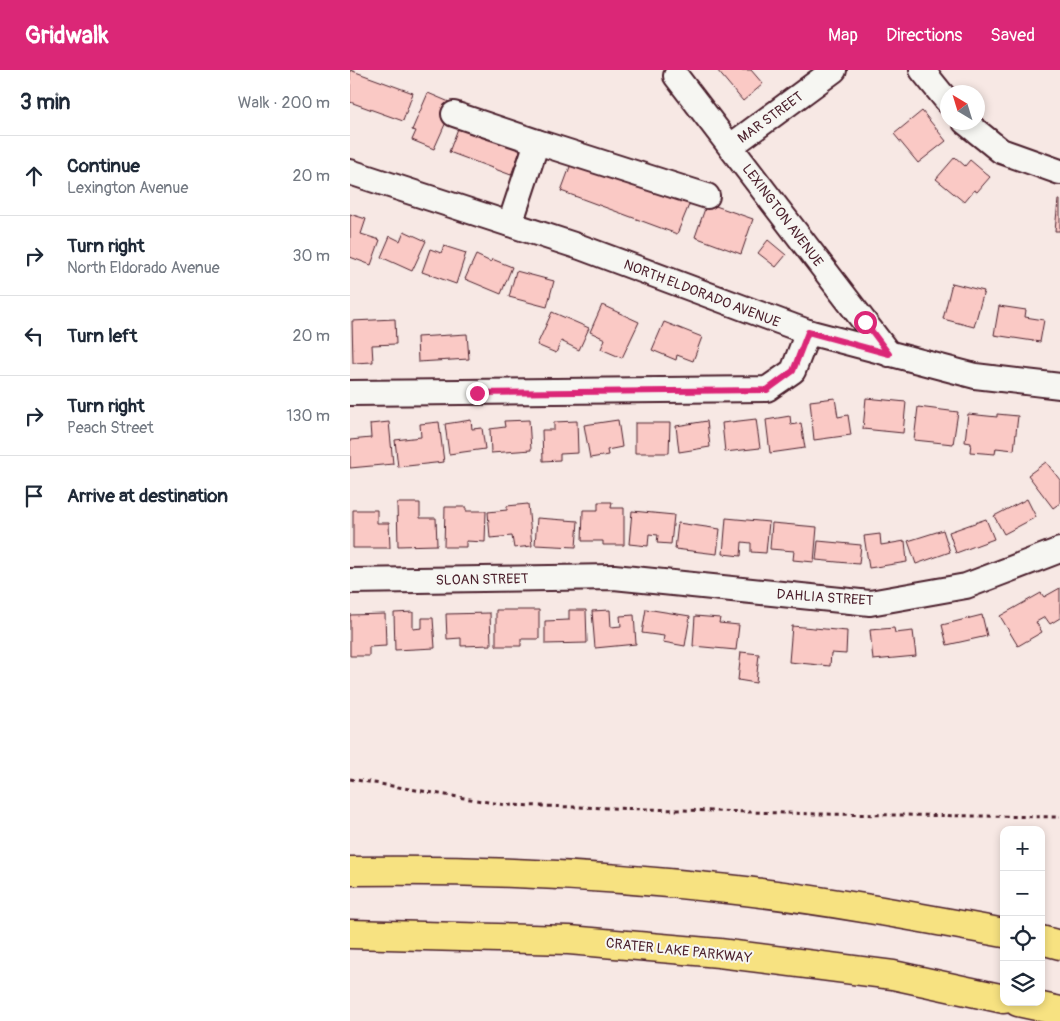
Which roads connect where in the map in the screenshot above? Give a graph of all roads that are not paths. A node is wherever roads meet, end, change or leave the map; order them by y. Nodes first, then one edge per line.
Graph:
1 (834, 70) edge
2 (922, 70) edge
3 (676, 76) dead end
4 (940, 92) edge
5 (454, 114) dead end
6 (975, 130) edge
7 (537, 142) junction
8 (730, 146) junction
9 (350, 172) edge
10 (1060, 172) edge
11 (706, 196) dead end
12 (510, 224) junction
13 (808, 332) junction
14 (889, 354) junction
15 (1060, 386) edge
16 (350, 393) edge
17 (1060, 550) edge
18 (614, 577) joint
19 (350, 581) edge
20 (350, 871) edge
21 (1000, 932) edge
22 (350, 934) edge
23 (1045, 941) edge
24 (1060, 945) edge
25 (1000, 998) edge
26 (1037, 1006) edge
27 (1060, 1011) edge

1 - 8 street, MAR STREET
2 - 4 street
3 - 8 street, LEXINGTON AVENUE
5 - 7 street
6 - 10 street
7 - 11 street
7 - 12 street
8 - 14 street, LEXINGTON AVENUE
9 - 12 street, NORTH ELDORADO AVENUE
12 - 13 street, NORTH ELDORADO AVENUE
13 - 14 street, NORTH ELDORADO AVENUE
13 - 16 street
14 - 15 street, NORTH ELDORADO AVENUE
17 - 18 street, DAHLIA STREET
18 - 19 street, SLOAN STREET
20 - 21 main road
22 - 25 main road, CRATER LAKE PARKWAY
23 - 24 main road
26 - 27 main road

